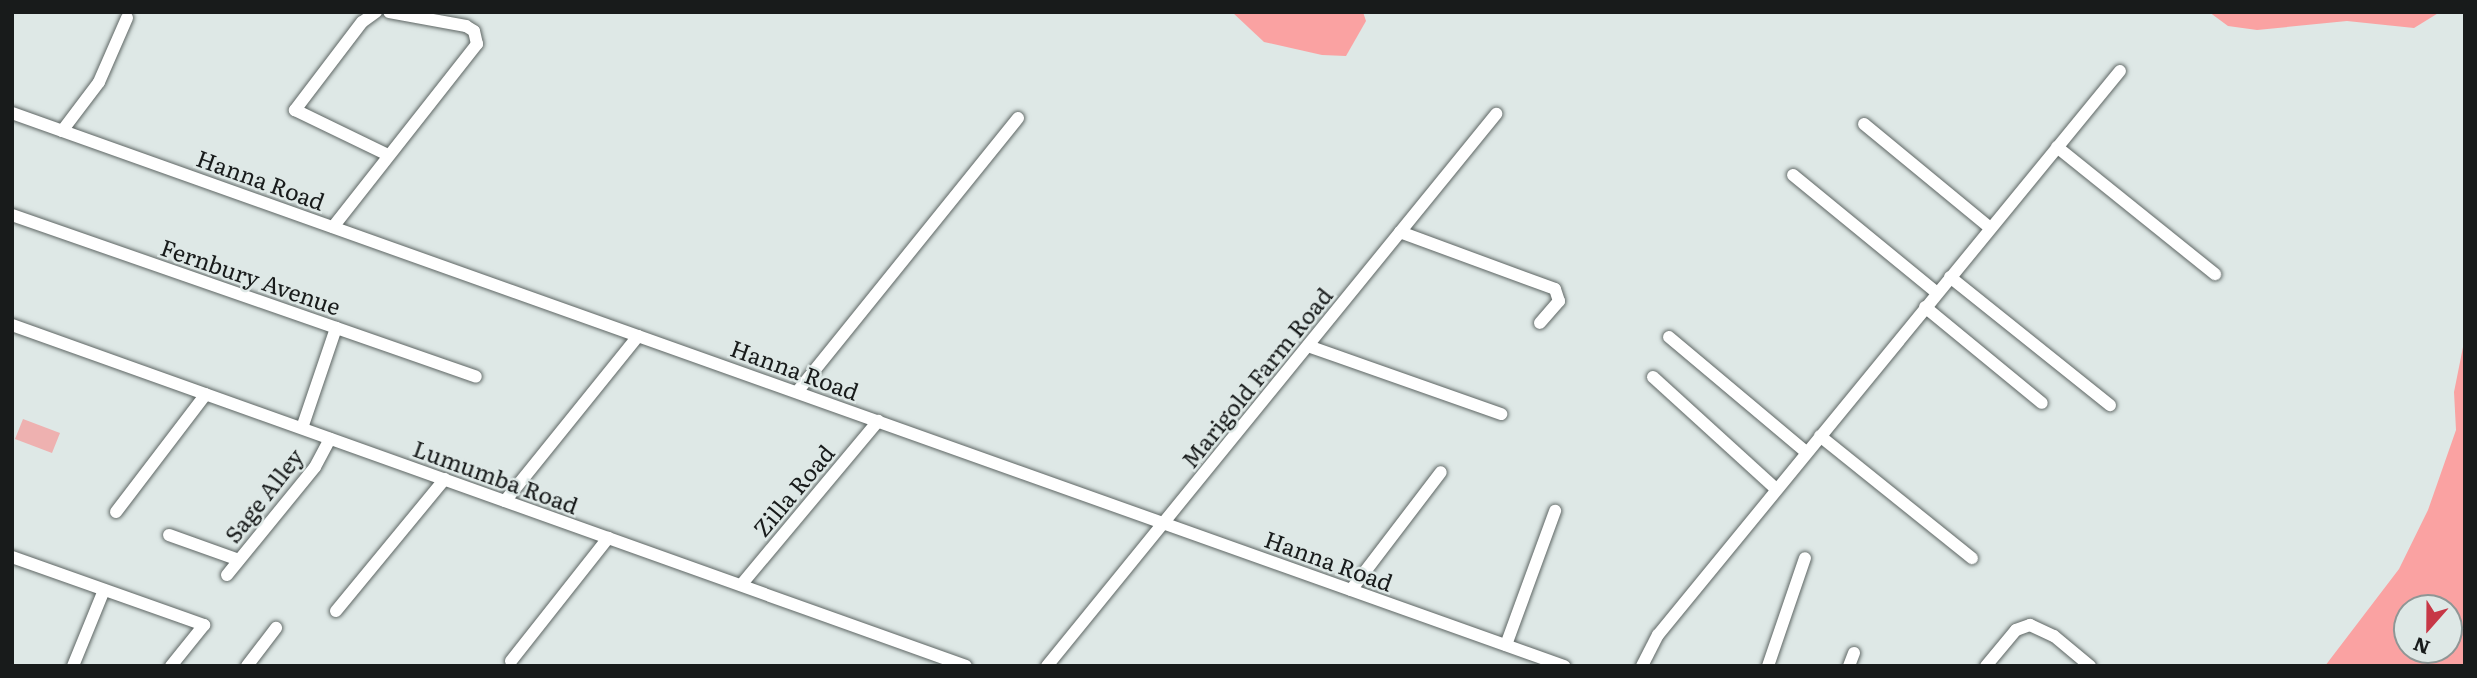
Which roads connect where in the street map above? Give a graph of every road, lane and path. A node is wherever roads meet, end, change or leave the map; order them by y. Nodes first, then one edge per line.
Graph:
1 (376, 12) edge
2 (389, 12) edge
3 (127, 18) dead end
4 (2120, 71) dead end
5 (12, 113) edge
6 (1496, 114) dead end
7 (1018, 118) dead end
8 (1864, 124) dead end
9 (62, 131) junction
10 (2057, 147) junction
11 (388, 155) junction
12 (1793, 175) dead end
13 (12, 215) edge
14 (333, 227) junction
15 (1990, 228) junction
16 (1400, 233) junction
17 (2215, 274) dead end
18 (1950, 277) junction
19 (1937, 293) junction
20 (1925, 307) junction
21 (1540, 323) dead end
22 (12, 325) edge
23 (337, 328) junction
24 (638, 336) junction
25 (1669, 337) dead end
26 (1308, 346) junction
27 (476, 377) dead end
28 (1653, 377) dead end
29 (797, 392) junction
30 (206, 394) junction
31 (2042, 403) dead end
32 (2110, 405) dead end
33 (1501, 414) dead end
34 (878, 421) junction
35 (302, 429) junction
36 (1820, 436) junction
37 (330, 439) junction
38 (1807, 452) junction
39 (1441, 472) dead end
40 (445, 479) junction
41 (1776, 489) junction
42 (505, 501) junction
43 (1555, 511) dead end
44 (116, 512) dead end
45 (1164, 523) junction
46 (169, 535) dead end
47 (608, 538) junction
48 (12, 557) edge
49 (1805, 558) dead end
50 (1972, 558) dead end
51 (239, 560) junction
52 (227, 575) dead end
53 (741, 585) junction
54 (104, 590) junction
55 (1351, 590) junction
56 (336, 611) dead end
57 (276, 628) dead end
58 (1506, 645) junction
59 (511, 661) dead end
60 (73, 666) edge
61 (170, 666) edge
62 (247, 666) edge
63 (967, 666) edge
64 (1047, 666) edge
65 (1564, 666) edge
66 (1642, 666) edge
67 (1768, 666) edge
68 (1986, 666) edge
69 (2090, 666) edge

1 - 11 street
2 - 11 street
3 - 9 street
4 - 10 street
5 - 9 street, Hanna Road
6 - 16 street, Marigold Farm Road
7 - 29 street
8 - 15 street
9 - 14 street, Hanna Road
10 - 15 street
10 - 17 street
11 - 14 street
12 - 19 street
13 - 23 street, Fernbury Avenue
14 - 24 street, Hanna Road
15 - 18 street
16 - 21 street
16 - 26 street, Marigold Farm Road
18 - 19 street
18 - 32 street
19 - 20 street
20 - 31 street
20 - 36 street
22 - 30 street, Lumumba Road
23 - 27 street, Fernbury Avenue
23 - 35 street
24 - 29 street, Hanna Road
24 - 42 street
25 - 38 street
26 - 33 street
26 - 45 street, Marigold Farm Road
28 - 41 street
29 - 34 street, Hanna Road
30 - 35 street, Lumumba Road
30 - 44 street
34 - 45 street, Hanna Road
34 - 53 street, Zilla Road
35 - 37 street, Lumumba Road
36 - 38 street
36 - 50 street
37 - 40 street, Lumumba Road
37 - 51 street, Sage Alley
38 - 41 street
39 - 55 street
40 - 42 street, Lumumba Road
40 - 56 street
41 - 66 street
42 - 47 street, Lumumba Road
43 - 58 street
45 - 55 street, Hanna Road
45 - 64 street, Marigold Farm Road
46 - 51 street
47 - 53 street, Lumumba Road
47 - 59 street
48 - 54 street
49 - 67 street
51 - 52 street, Sage Alley
53 - 63 street, Lumumba Road
54 - 60 street
54 - 61 street
55 - 58 street, Hanna Road
57 - 62 street
58 - 65 street, Hanna Road
68 - 69 street

